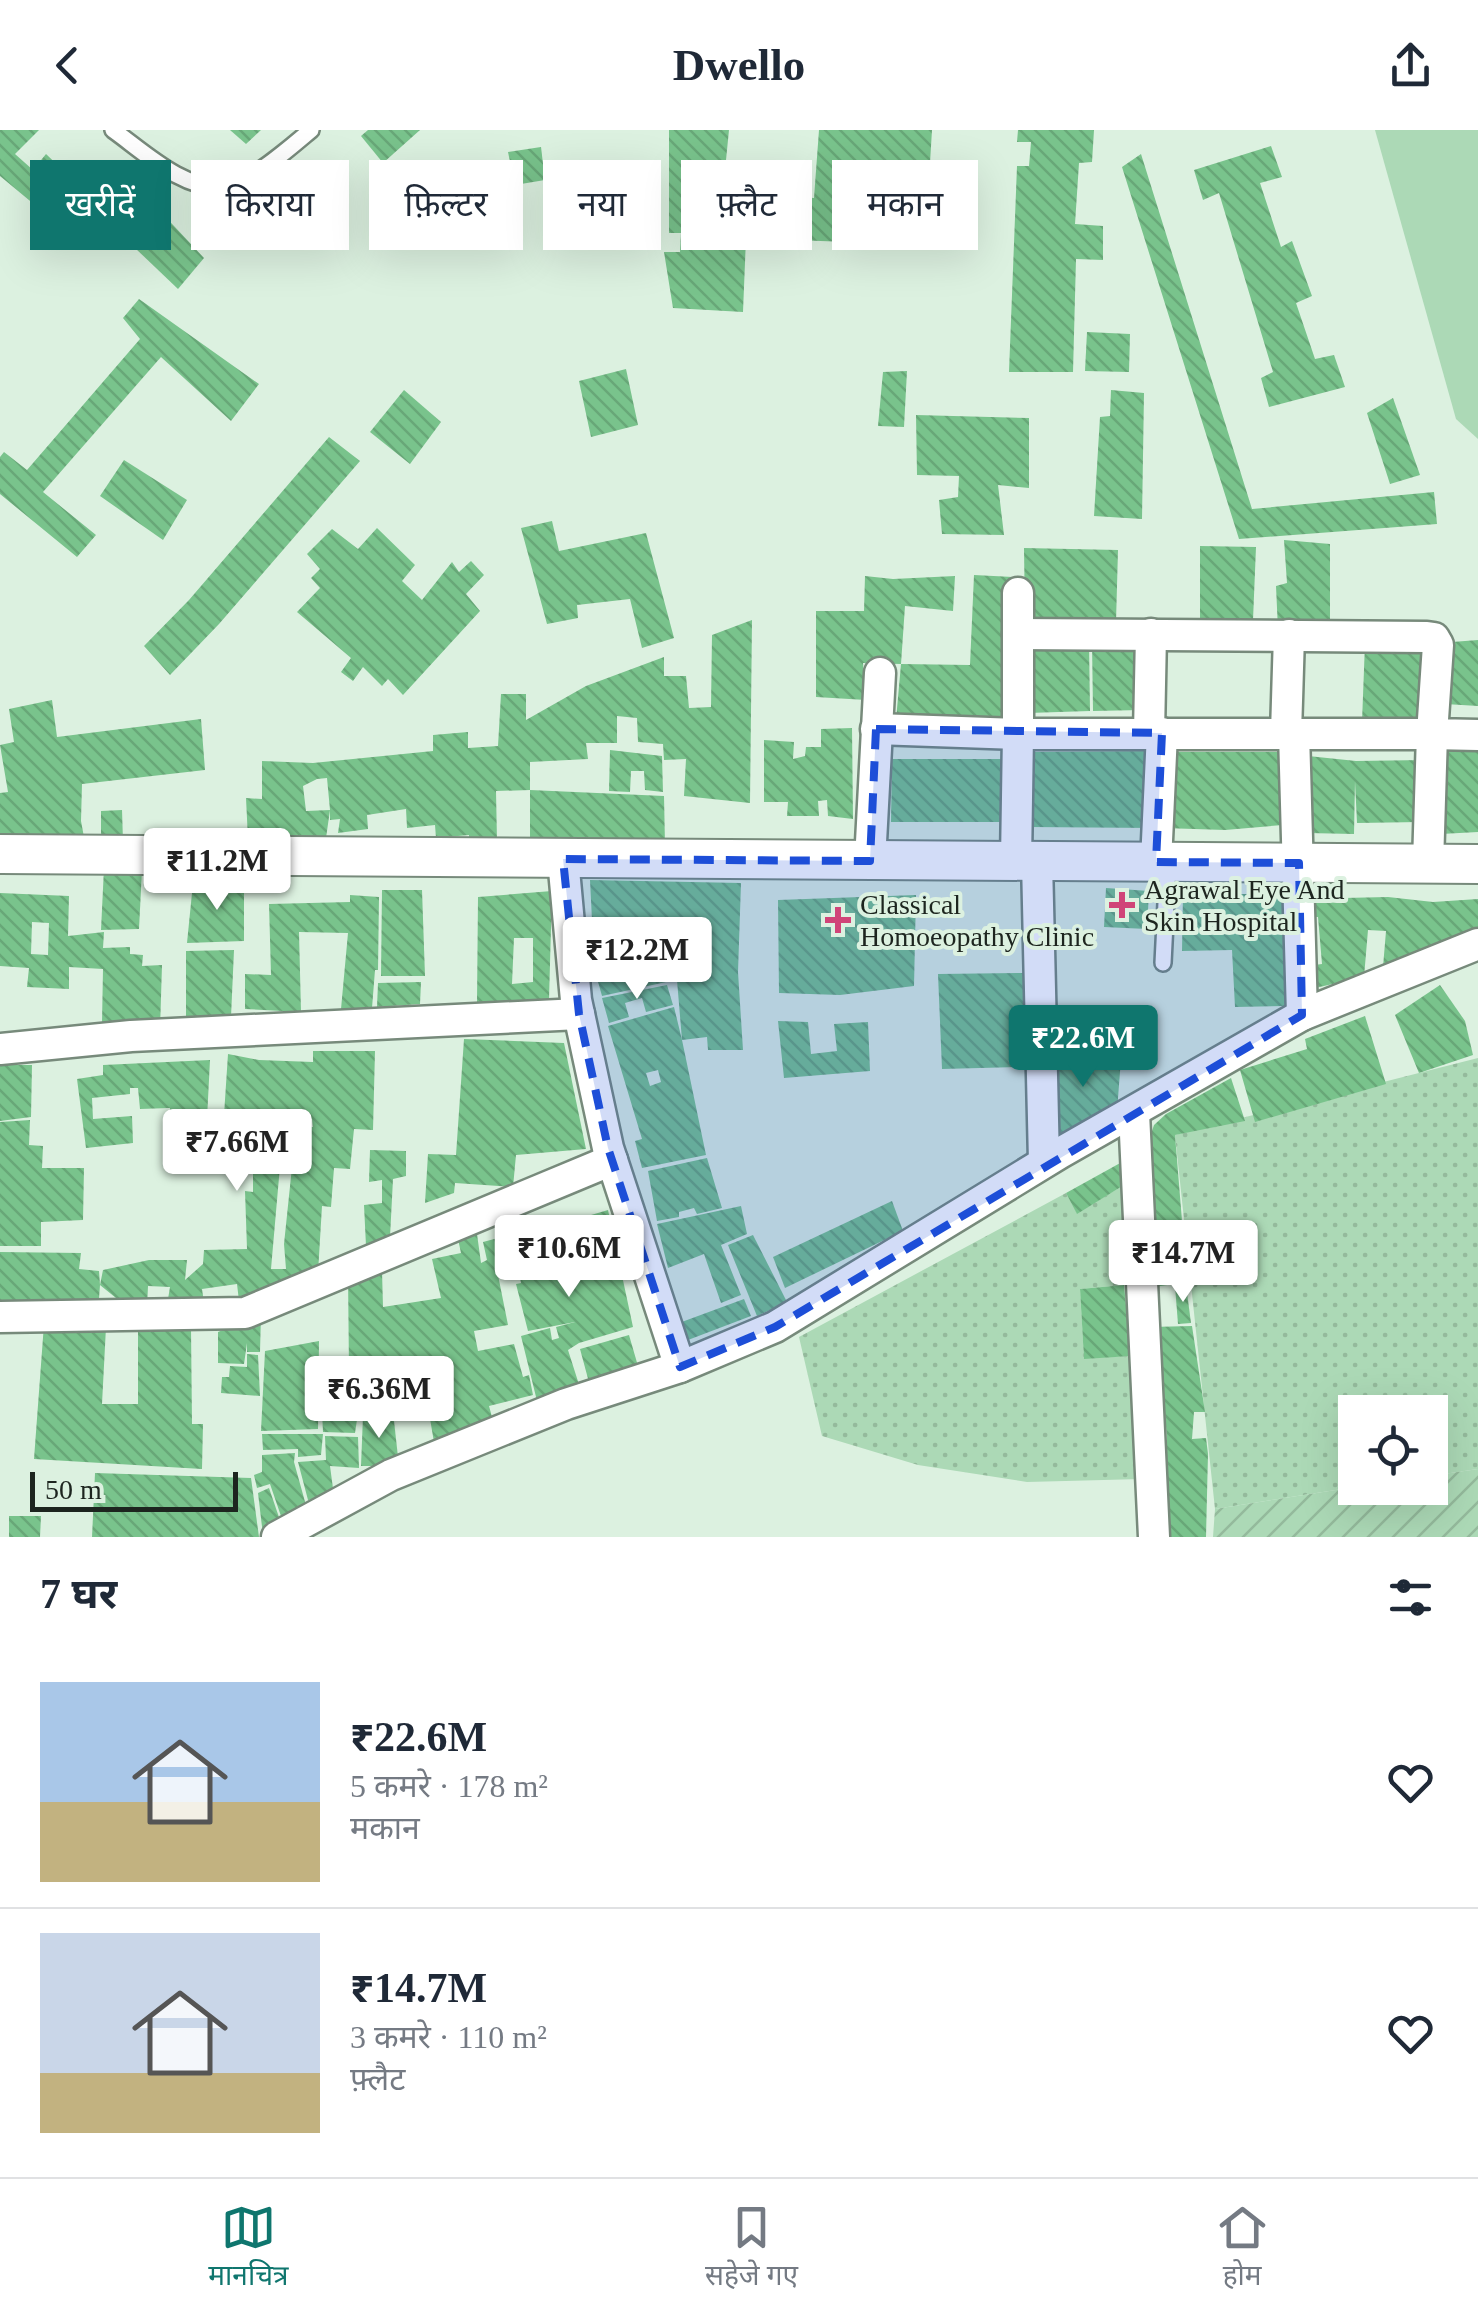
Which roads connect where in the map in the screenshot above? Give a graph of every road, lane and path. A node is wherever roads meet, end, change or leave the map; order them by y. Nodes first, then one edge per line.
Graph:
1 (113, 130) edge
2 (311, 130) edge
3 (1018, 593) dead end
4 (1018, 634) junction
5 (1151, 634) junction
6 (1289, 634) junction
7 (880, 673) dead end
8 (876, 729) junction
9 (1290, 732) junction
10 (1156, 733) junction
11 (1018, 734) junction
12 (1432, 734) junction
13 (1478, 735) edge
14 (0, 854) edge
15 (563, 859) junction
16 (870, 860) junction
17 (1026, 861) junction
18 (1162, 862) junction
19 (1298, 863) junction
20 (1428, 864) junction
21 (1478, 864) edge
22 (1478, 944) edge
23 (1163, 963) dead end
24 (579, 1014) junction
25 (1302, 1015) junction
26 (0, 1049) edge
27 (1134, 1113) junction
28 (612, 1160) junction
29 (1044, 1162) junction
30 (0, 1317) edge
31 (680, 1368) junction
32 (277, 1537) edge
33 (1154, 1537) edge

1 - 2 lane
3 - 4 street
4 - 5 street
4 - 11 street
5 - 6 street
5 - 10 street
6 - 9 street
6 - 12 street
7 - 8 street
8 - 11 street
8 - 16 street
9 - 10 street
9 - 12 street
9 - 19 street
10 - 11 street
10 - 18 street
11 - 17 street
12 - 13 street
12 - 20 street
14 - 15 street
15 - 16 street
15 - 24 street
16 - 17 street
17 - 18 street
17 - 29 street
18 - 19 street
18 - 23 lane
19 - 20 street
19 - 25 street
20 - 21 street
22 - 25 street
24 - 26 street
24 - 28 street
25 - 27 street
27 - 29 street
27 - 33 street
28 - 30 street
28 - 31 street
29 - 31 street
31 - 32 street

